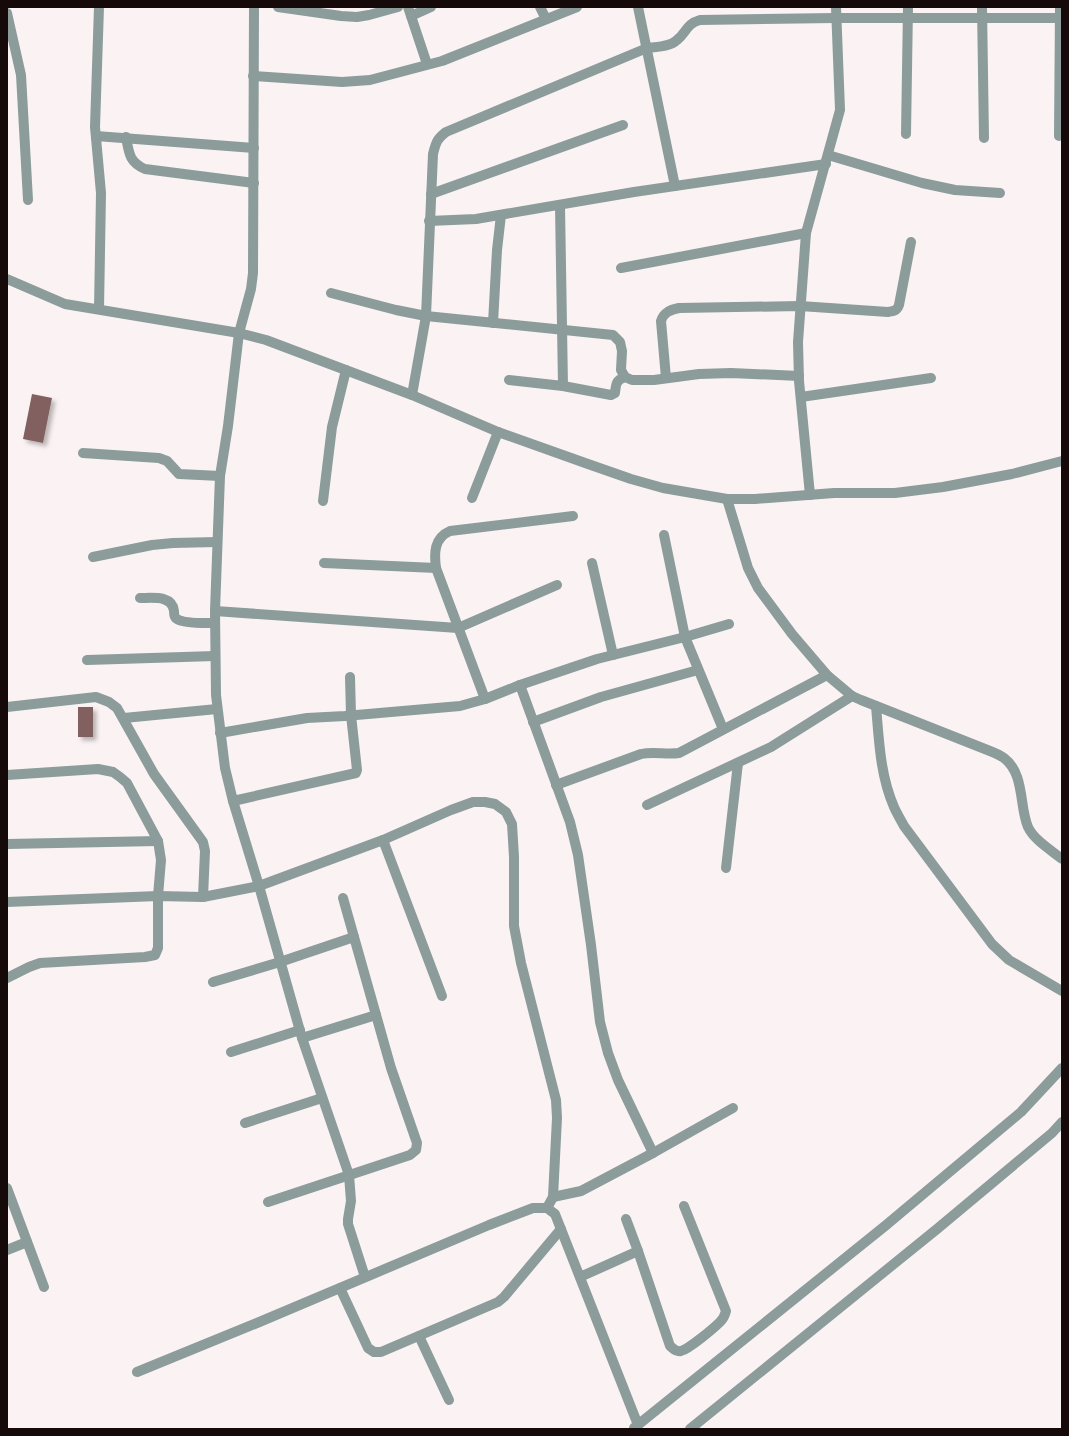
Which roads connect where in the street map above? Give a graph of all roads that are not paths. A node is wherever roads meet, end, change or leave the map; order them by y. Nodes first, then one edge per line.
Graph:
1 (99, 7) edge
2 (254, 7) edge
3 (278, 7) edge
4 (398, 7) edge
5 (431, 7) edge
6 (540, 7) edge
7 (577, 7) edge
8 (638, 7) edge
9 (836, 7) edge
10 (908, 7) edge
11 (982, 7) edge
12 (1060, 7) edge
13 (409, 11) edge
14 (7, 13) edge
15 (836, 18) junction
16 (908, 18) junction
17 (982, 18) junction
18 (1061, 18) edge
19 (546, 19) junction
20 (647, 48) junction
21 (427, 64) junction
22 (253, 76) junction
23 (623, 125) dead end
24 (906, 134) dead end
25 (96, 136) junction
26 (1059, 136) dead end
27 (126, 137) junction
28 (984, 138) dead end
29 (254, 148) junction
30 (827, 159) junction
31 (254, 183) junction
32 (675, 186) junction
33 (1000, 193) dead end
34 (431, 194) junction
35 (28, 200) dead end
36 (560, 206) junction
37 (501, 215) junction
38 (429, 221) junction
39 (806, 233) junction
40 (911, 242) dead end
41 (621, 268) dead end
42 (7, 279) edge
43 (331, 293) dead end
44 (800, 306) junction
45 (99, 309) junction
46 (426, 316) junction
47 (493, 323) junction
48 (562, 330) junction
49 (239, 333) junction
50 (346, 370) junction
51 (799, 376) junction
52 (625, 377) junction
53 (666, 378) junction
54 (931, 378) dead end
55 (509, 380) dead end
56 (563, 386) junction
57 (412, 395) junction
58 (800, 397) junction
59 (498, 432) junction
60 (83, 453) dead end
61 (1062, 461) edge
62 (220, 476) junction
63 (810, 495) junction
64 (472, 498) dead end
65 (727, 499) junction
66 (323, 501) dead end
67 (573, 516) dead end
68 (664, 535) dead end
69 (217, 542) junction
70 (93, 557) dead end
71 (324, 563) dead end
72 (592, 563) dead end
73 (436, 568) junction
74 (558, 585) dead end
75 (140, 598) dead end
76 (215, 611) junction
77 (215, 623) junction
78 (729, 624) dead end
79 (458, 628) junction
80 (685, 637) junction
81 (613, 655) junction
82 (215, 656) junction
83 (87, 660) dead end
84 (698, 670) junction
85 (827, 675) junction
86 (350, 677) dead end
87 (520, 685) junction
88 (852, 696) junction
89 (485, 699) junction
90 (876, 706) junction
91 (7, 707) edge
92 (217, 709) junction
93 (351, 715) junction
94 (124, 718) junction
95 (533, 722) junction
96 (724, 729) junction
97 (220, 733) junction
98 (738, 763) junction
99 (7, 775) edge
100 (556, 785) junction
101 (233, 801) junction
102 (647, 805) dead end
103 (383, 840) junction
104 (158, 841) junction
105 (7, 844) edge
106 (1062, 859) edge
107 (726, 868) dead end
108 (259, 886) junction
109 (158, 896) junction
110 (203, 897) junction
111 (343, 898) dead end
112 (7, 902) edge
113 (354, 937) junction
114 (280, 962) junction
115 (7, 978) edge
116 (214, 982) dead end
117 (1062, 991) edge
118 (442, 996) dead end
119 (376, 1015) junction
120 (301, 1034) junction
121 (231, 1052) dead end
122 (1062, 1068) edge
123 (322, 1098) junction
124 (733, 1108) dead end
125 (1062, 1122) edge
126 (246, 1123) dead end
127 (653, 1153) junction
128 (349, 1175) junction
129 (7, 1188) edge
130 (553, 1197) junction
131 (268, 1202) dead end
132 (684, 1206) dead end
133 (547, 1208) junction
134 (626, 1219) dead end
135 (561, 1230) junction
136 (27, 1242) junction
137 (7, 1250) edge
138 (638, 1251) junction
139 (365, 1277) junction
140 (580, 1277) junction
141 (44, 1287) dead end
142 (340, 1288) junction
143 (419, 1336) junction
144 (137, 1372) dead end
145 (449, 1400) dead end
146 (636, 1427) edge
147 (690, 1429) edge

1 - 25 street
2 - 22 street
3 - 4 street
5 - 13 street
6 - 19 street
7 - 19 street
8 - 20 street
9 - 15 street
10 - 16 street
11 - 17 street
12 - 18 street
13 - 21 street
14 - 35 street
15 - 16 street
15 - 20 street
15 - 30 street
16 - 17 street
16 - 24 street
17 - 18 street
17 - 28 street
18 - 26 street
19 - 21 street
20 - 32 street
20 - 34 street
21 - 22 street
22 - 29 street
23 - 34 street
25 - 27 street
25 - 45 street
27 - 29 street
27 - 31 street
29 - 31 street
30 - 32 street
30 - 33 street
30 - 39 street
31 - 49 street
32 - 36 street
34 - 38 street
36 - 37 street
36 - 48 street
37 - 38 street
37 - 47 street
38 - 46 street
39 - 41 street
39 - 44 street
40 - 44 street
42 - 45 street
43 - 46 street
44 - 51 street
44 - 53 street
45 - 49 street
46 - 47 street
46 - 57 street
47 - 48 street
48 - 52 street
48 - 56 street
49 - 50 street
49 - 62 street
50 - 57 street
50 - 66 street
51 - 53 street
51 - 58 street
52 - 53 street
52 - 56 street
54 - 58 street
55 - 56 street
57 - 59 street
58 - 63 street
59 - 64 street
59 - 65 street
60 - 62 street
61 - 63 street
62 - 69 street
63 - 65 street
65 - 85 street
67 - 73 street
68 - 80 street
69 - 70 street
69 - 76 street
71 - 73 street
72 - 81 street
73 - 79 street
74 - 79 street
75 - 77 street
76 - 77 street
76 - 79 street
77 - 82 street
78 - 80 street
79 - 89 street
80 - 81 street
80 - 84 street
81 - 87 street
82 - 83 street
82 - 92 street
84 - 95 street
84 - 96 street
85 - 88 street
85 - 96 street
86 - 93 street
87 - 89 street
87 - 95 street
88 - 90 street
88 - 98 street
89 - 93 street
90 - 106 street
90 - 117 street
91 - 94 street
92 - 94 street
92 - 97 street
93 - 97 street
93 - 101 street
94 - 110 street
95 - 100 street
96 - 100 street
97 - 101 street
98 - 102 street
98 - 107 street
99 - 104 street
100 - 127 street
101 - 108 street
103 - 108 street
103 - 118 street
103 - 130 street
104 - 105 street
104 - 109 street
108 - 110 street
108 - 114 street
109 - 110 street
109 - 112 street
109 - 115 street
111 - 113 street
113 - 114 street
113 - 119 street
114 - 116 street
114 - 120 street
119 - 120 street
119 - 128 street
120 - 121 street
120 - 123 street
122 - 146 street
123 - 126 street
123 - 128 street
124 - 127 street
125 - 147 street
127 - 130 street
128 - 131 street
128 - 139 street
129 - 136 street
130 - 133 street
132 - 138 street
133 - 135 street
133 - 139 street
134 - 138 street
135 - 140 street
135 - 143 street
136 - 137 street
136 - 141 street
138 - 140 street
139 - 142 street
140 - 146 street
142 - 143 street
142 - 144 street
143 - 145 street

